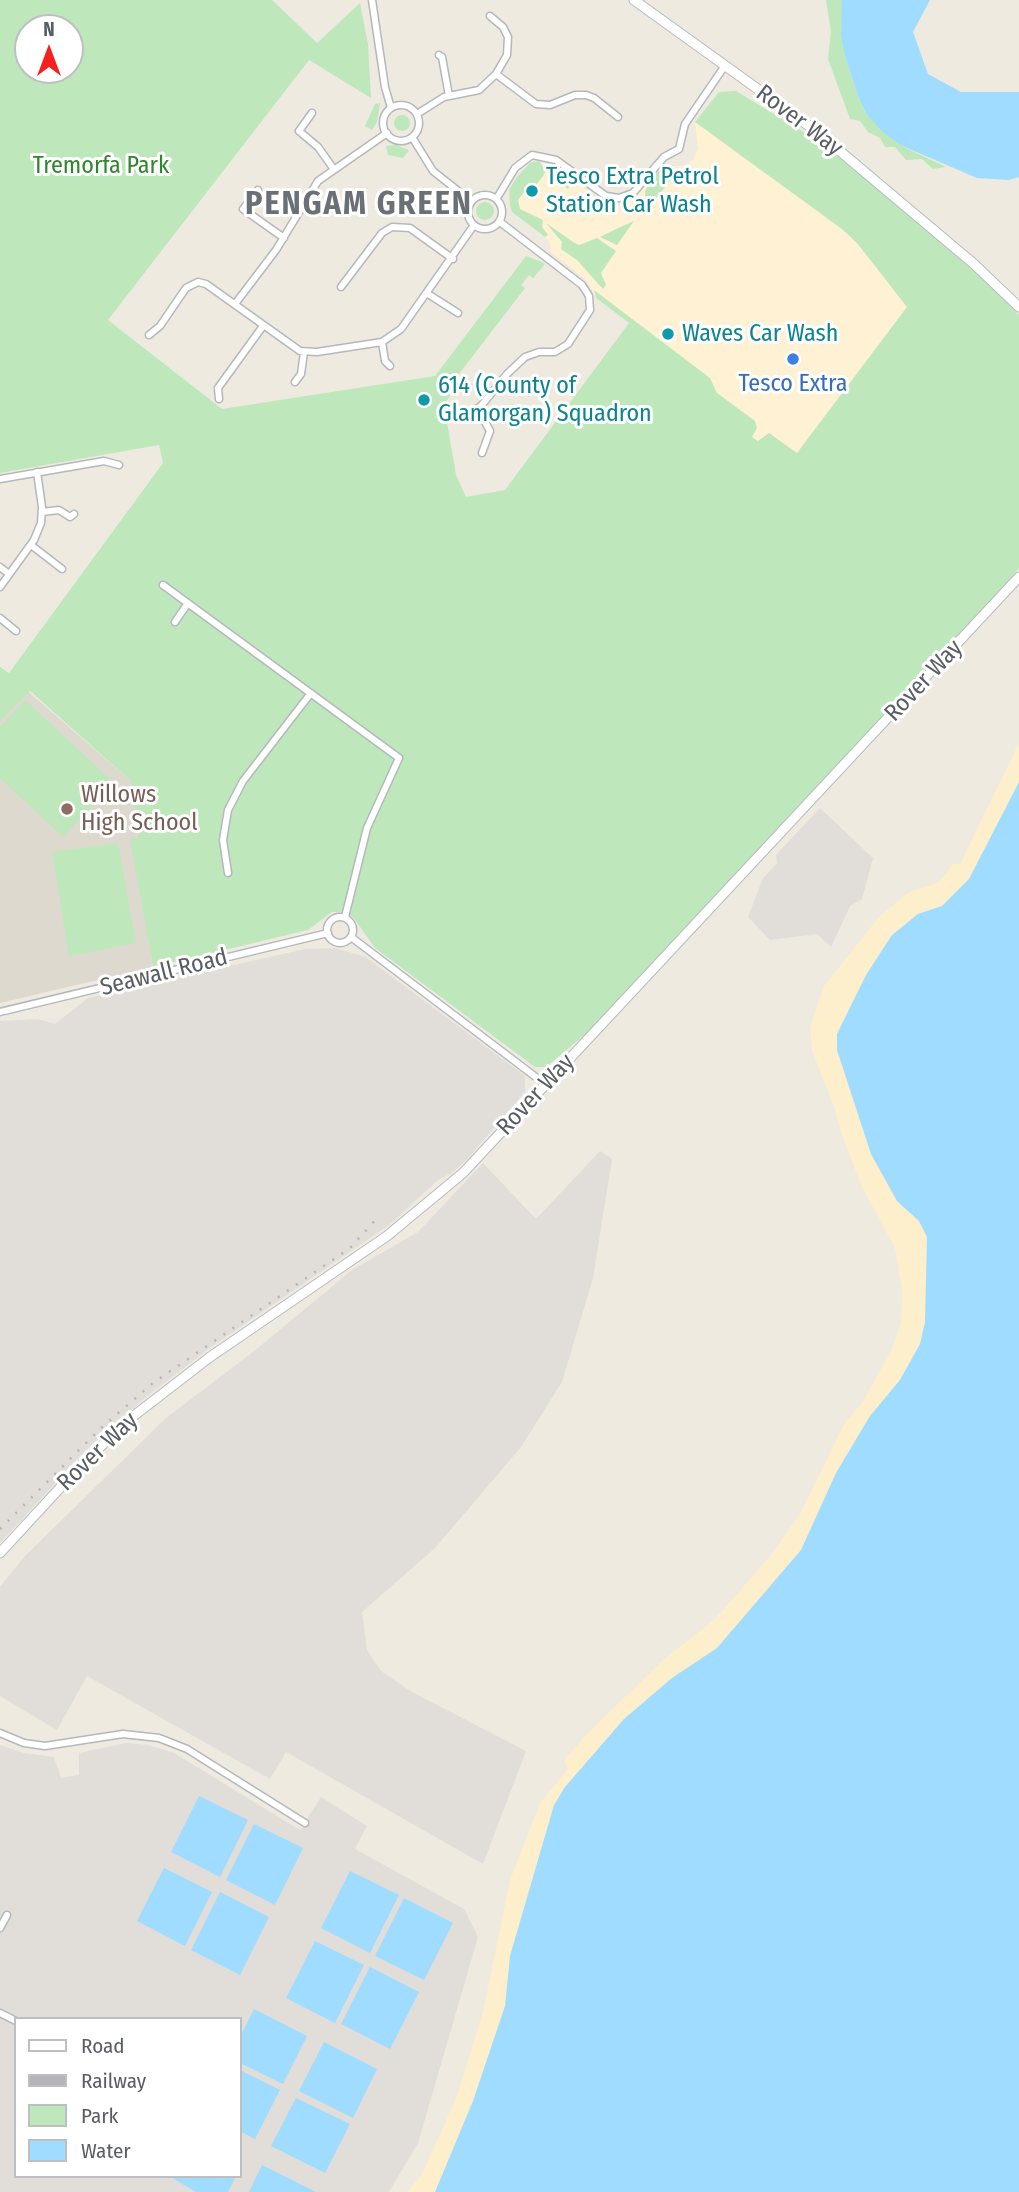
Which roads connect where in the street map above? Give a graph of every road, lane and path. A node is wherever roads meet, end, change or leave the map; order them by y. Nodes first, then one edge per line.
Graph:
1 (372, 0) edge
2 (634, 0) edge
3 (490, 16) dead end
4 (439, 55) dead end
5 (724, 67) junction
6 (496, 74) junction
7 (449, 96) junction
8 (391, 108) junction
9 (312, 113) dead end
10 (417, 114) junction
11 (618, 117) dead end
12 (299, 131) junction
13 (387, 133) junction
14 (412, 137) junction
15 (292, 139) dead end
16 (333, 168) junction
17 (258, 190) dead end
18 (497, 198) junction
19 (471, 201) junction
20 (234, 203) dead end
21 (243, 209) junction
22 (500, 222) junction
23 (474, 225) junction
24 (284, 238) junction
25 (453, 258) junction
26 (341, 287) dead end
27 (428, 294) junction
28 (235, 304) junction
29 (1019, 307) edge
30 (458, 313) dead end
31 (263, 326) junction
32 (149, 335) dead end
33 (382, 342) junction
34 (304, 352) junction
35 (390, 366) dead end
36 (295, 382) dead end
37 (208, 388) dead end
38 (218, 388) junction
39 (219, 399) dead end
40 (478, 409) junction
41 (470, 414) dead end
42 (482, 453) dead end
43 (119, 465) dead end
44 (37, 472) junction
45 (0, 478) edge
46 (42, 512) junction
47 (74, 514) dead end
48 (31, 545) junction
49 (0, 567) edge
50 (62, 569) dead end
51 (9, 574) junction
52 (1019, 577) edge
53 (163, 585) dead end
54 (0, 587) edge
55 (188, 603) junction
56 (0, 618) edge
57 (175, 622) dead end
58 (16, 631) dead end
59 (311, 693) junction
60 (228, 873) dead end
61 (345, 917) junction
62 (328, 933) junction
63 (351, 937) junction
64 (0, 1012) edge
65 (545, 1084) junction
66 (0, 1553) edge
67 (0, 1733) edge
68 (305, 1823) dead end
69 (7, 1915) dead end
70 (0, 1928) edge

1 - 8 street
2 - 5 street, Rover Way
3 - 6 street
4 - 7 street
5 - 18 street
5 - 29 street, Rover Way
6 - 7 street
6 - 11 street
7 - 10 street
8 - 10 street
8 - 13 street
9 - 12 street
10 - 14 street
12 - 15 street
12 - 16 street
13 - 14 street
13 - 16 street
14 - 19 street
16 - 24 street
17 - 21 street
18 - 19 street
18 - 22 street
19 - 23 street
20 - 21 street
21 - 24 street
22 - 23 street
22 - 40 street
23 - 25 street
24 - 28 street
25 - 26 street
25 - 27 street
27 - 30 street
27 - 33 street
28 - 31 street
28 - 32 street
31 - 34 street
31 - 38 street
33 - 34 street
33 - 35 street
34 - 36 street
37 - 38 street
38 - 39 street
40 - 41 street
40 - 42 street
43 - 44 street
44 - 45 street
44 - 46 street
46 - 47 street
46 - 48 street
48 - 50 street
48 - 51 street
49 - 51 street
51 - 54 street
52 - 65 street, Rover Way
53 - 55 street
55 - 57 street
55 - 59 street
56 - 58 street
59 - 60 street
59 - 61 street
61 - 62 street
61 - 63 street
62 - 63 street
62 - 64 street, Seawall Road
63 - 65 street
65 - 66 street, Rover Way
67 - 68 street
69 - 70 street

